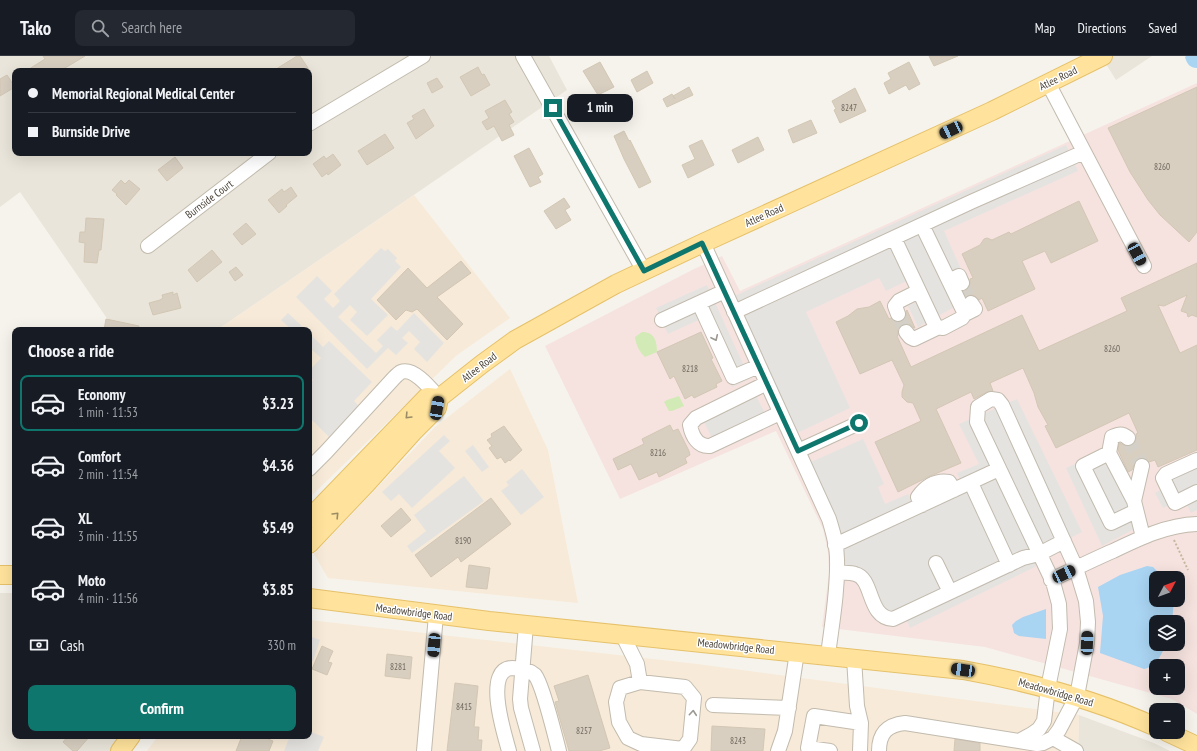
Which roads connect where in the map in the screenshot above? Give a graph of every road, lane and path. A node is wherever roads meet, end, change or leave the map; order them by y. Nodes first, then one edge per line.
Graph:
1 (423, 56) edge
2 (523, 56) edge
3 (1103, 56) edge
4 (1048, 83) junction
5 (312, 122) edge
6 (1084, 152) junction
7 (265, 156) edge
8 (922, 225) junction
9 (894, 238) junction
10 (702, 243) junction
11 (148, 246) dead end
12 (1144, 266) dead end
13 (644, 271) junction
14 (725, 291) junction
15 (919, 291) junction
16 (699, 303) junction
17 (734, 312) junction
18 (898, 314) dead end
19 (662, 320) dead end
20 (939, 327) junction
21 (906, 332) dead end
22 (759, 366) junction
23 (766, 383) junction
24 (439, 398) junction
25 (780, 413) junction
26 (859, 423) dead end
27 (1128, 438) dead end
28 (798, 451) junction
29 (1109, 453) junction
30 (1197, 460) edge
31 (312, 466) edge
32 (1142, 466) tunnel mouth
33 (999, 470) junction
34 (971, 482) junction
35 (1197, 492) edge
36 (1135, 506) junction
37 (312, 516) edge
38 (1197, 524) edge
39 (1168, 528) junction
40 (1143, 537) junction
41 (312, 541) edge
42 (1064, 541) junction
43 (835, 545) junction
44 (1039, 554) junction
45 (936, 563) dead end
46 (1009, 564) junction
47 (1076, 568) junction
48 (1188, 570) dead end
49 (836, 573) junction
50 (0, 575) edge
51 (12, 575) edge
52 (1051, 580) junction
53 (950, 592) junction
54 (312, 598) edge
55 (436, 615) junction
56 (526, 625) junction
57 (622, 634) junction
58 (797, 652) junction
59 (828, 655) junction
60 (854, 658) junction
61 (523, 669) junction
62 (640, 682) junction
63 (1048, 688) junction
64 (1077, 696) junction
65 (713, 705) dead end
66 (789, 708) junction
67 (861, 723) junction
68 (1149, 724) edge
69 (1054, 738) junction
70 (129, 739) edge
71 (1182, 739) edge
72 (1019, 741) junction
73 (1197, 746) edge
74 (120, 751) edge
75 (424, 751) edge
76 (510, 751) edge
77 (533, 751) edge
78 (559, 751) edge
79 (778, 751) edge
80 (830, 751) edge
81 (860, 751) edge
82 (879, 751) edge
83 (1076, 751) edge

1 - 5 street
2 - 13 street
3 - 4 main road, Atlee Road
4 - 6 street
4 - 10 main road, Atlee Road
6 - 8 street
6 - 12 street
7 - 11 street, Burnside Court
8 - 9 street
8 - 20 street
9 - 15 street
9 - 17 street
10 - 13 main road, Atlee Road
10 - 14 street
13 - 24 main road, Atlee Road
14 - 16 street
14 - 17 street
15 - 18 street
15 - 20 street
16 - 19 street
16 -> 22 street
17 - 22 street
20 - 21 street
22 - 23 street
23 - 25 street
23 - 25 street
24 - 31 street
24 -> 37 main road, Atlee Road
41 -> 24 main road, Atlee Road
25 - 28 street
26 - 28 street
27 - 29 street
28 - 43 street
29 - 36 street
29 - 36 street
30 - 35 street
32 - 36 street
33 - 34 street
33 - 42 street
33 - 44 street
34 - 43 street
34 - 46 street
36 - 40 street
38 - 39 street
39 - 40 street
39 - 48 path
40 - 47 street
42 - 44 street
42 - 47 street
43 - 49 street
44 - 46 street
44 - 52 street
45 - 53 street
46 - 53 street
47 - 52 street
47 - 64 street
49 - 53 street
49 - 59 street
50 - 51 main road
52 - 63 street
54 - 55 main road, Meadowbridge Road
55 - 56 main road, Meadowbridge Road
55 - 75 street
56 - 57 main road, Meadowbridge Road
56 - 61 street
57 - 58 main road, Meadowbridge Road
57 - 62 street
58 - 59 main road, Meadowbridge Road
58 - 66 street
59 - 60 main road, Meadowbridge Road
60 - 63 main road, Meadowbridge Road
60 - 67 street
61 - 76 street
61 - 77 street
61 - 78 street
62 -> 62 street
63 - 64 main road, Meadowbridge Road
63 - 72 street
64 - 68 main road, Meadowbridge Road
64 - 69 street
65 - 66 street
66 - 79 street
67 - 80 street
67 - 81 street
69 - 72 street
69 - 83 street
70 - 74 main road
71 - 73 main road
72 - 82 street

